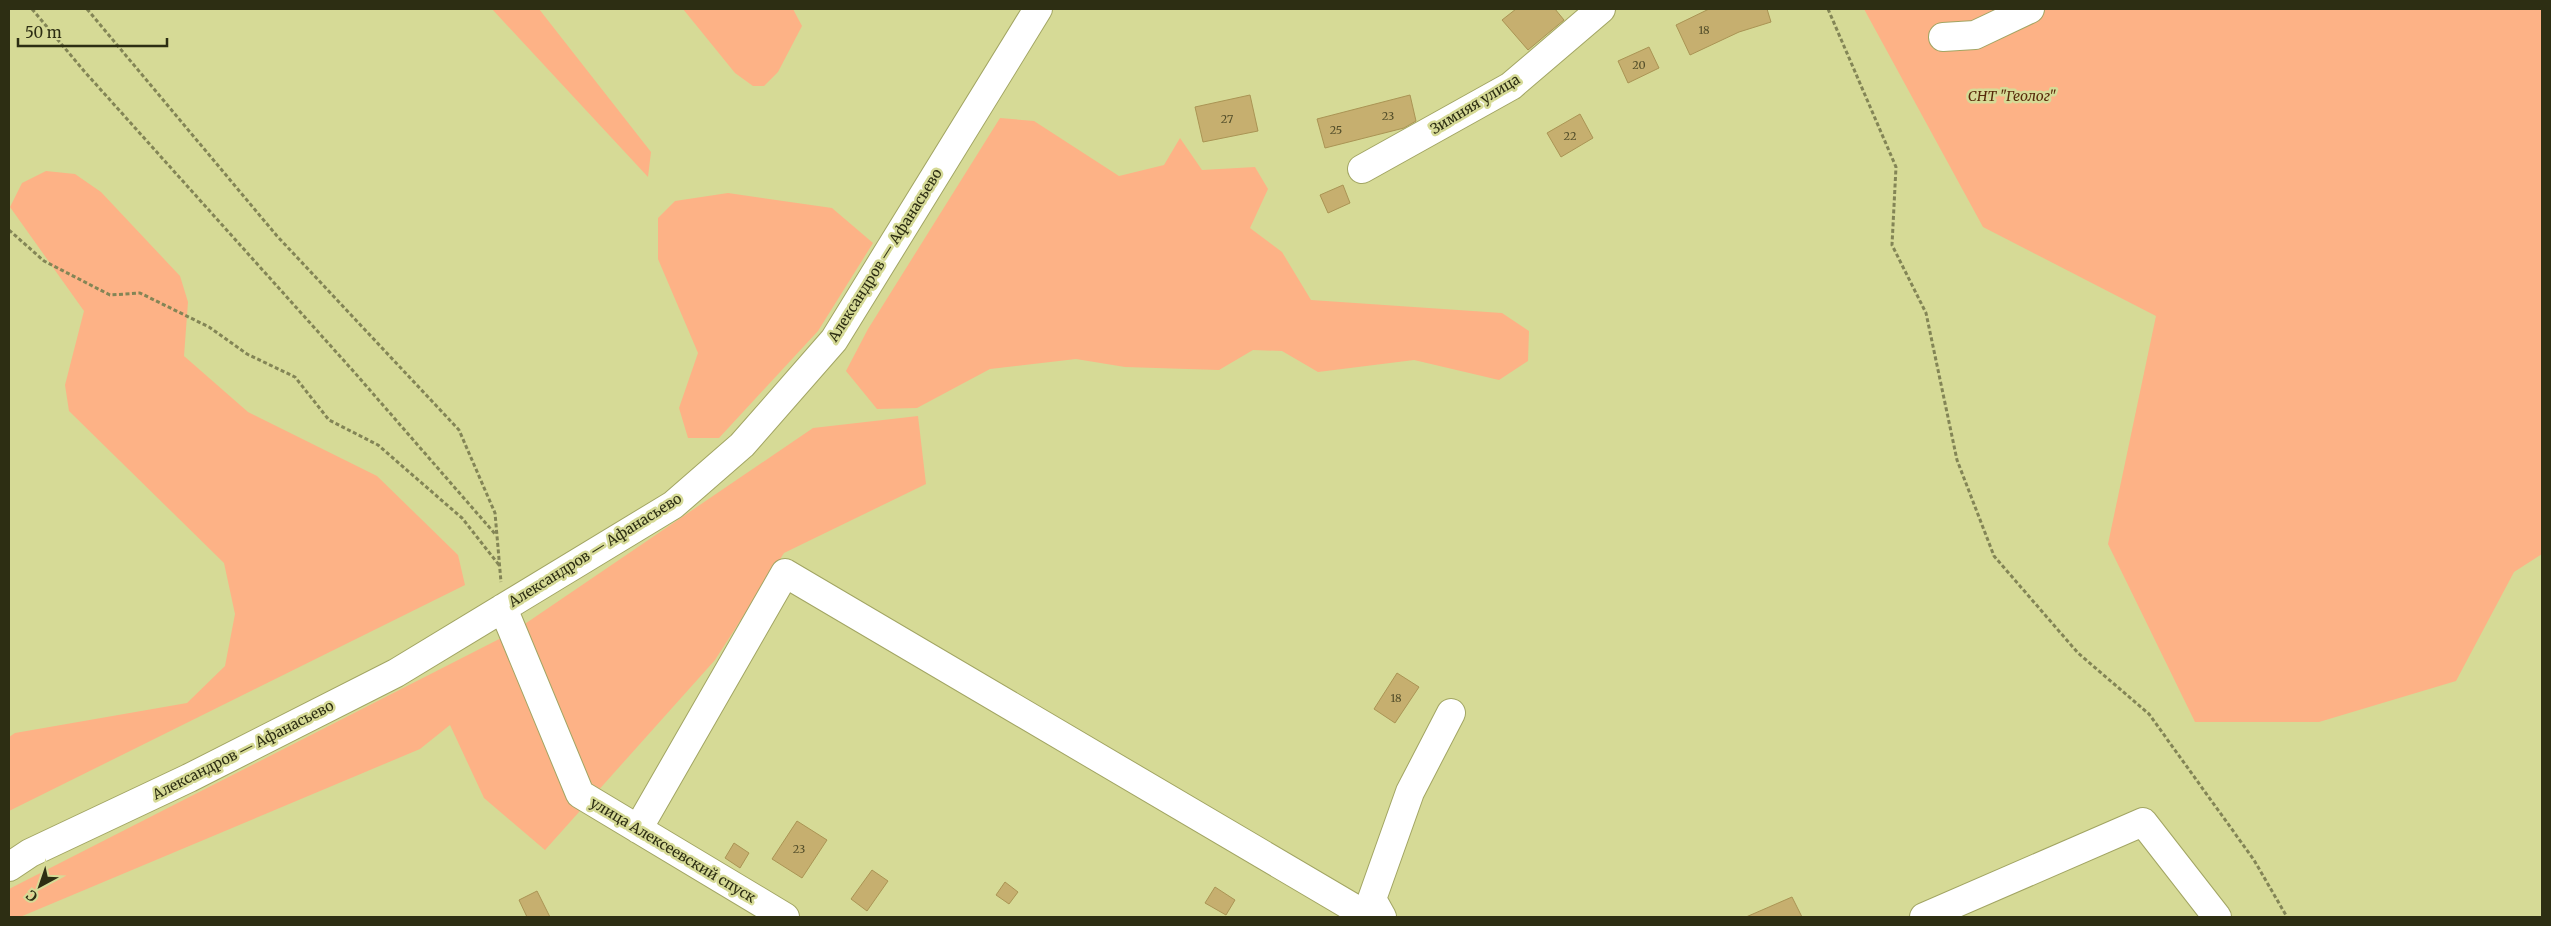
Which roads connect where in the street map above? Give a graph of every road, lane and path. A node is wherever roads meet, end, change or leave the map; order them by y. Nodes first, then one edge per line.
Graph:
1 (32, 9) edge
2 (87, 9) edge
3 (1602, 9) edge
4 (1828, 9) edge
5 (2030, 9) edge
6 (1035, 14) edge
7 (1943, 36) dead end
8 (1362, 169) dead end
9 (9, 230) edge
10 (497, 536) junction
11 (499, 566) junction
12 (503, 608) junction
13 (1450, 713) dead end
14 (638, 829) junction
15 (9, 867) edge
16 (785, 917) edge
17 (1369, 917) edge
18 (1382, 917) edge
19 (1924, 917) edge
20 (2217, 917) edge
21 (2287, 917) edge

1 - 10 path
2 - 10 path
3 - 8 street, Зимняя улица
4 - 21 path
5 - 7 street
6 - 12 street, Александров — Афанасьево
9 - 11 path
10 - 11 path
11 - 12 path
12 - 14 street, улица Алексеевский спуск
12 - 15 street, Александров — Афанасьево
13 - 18 street
14 - 16 street, улица Алексеевский спуск
14 - 17 street
19 - 20 street

